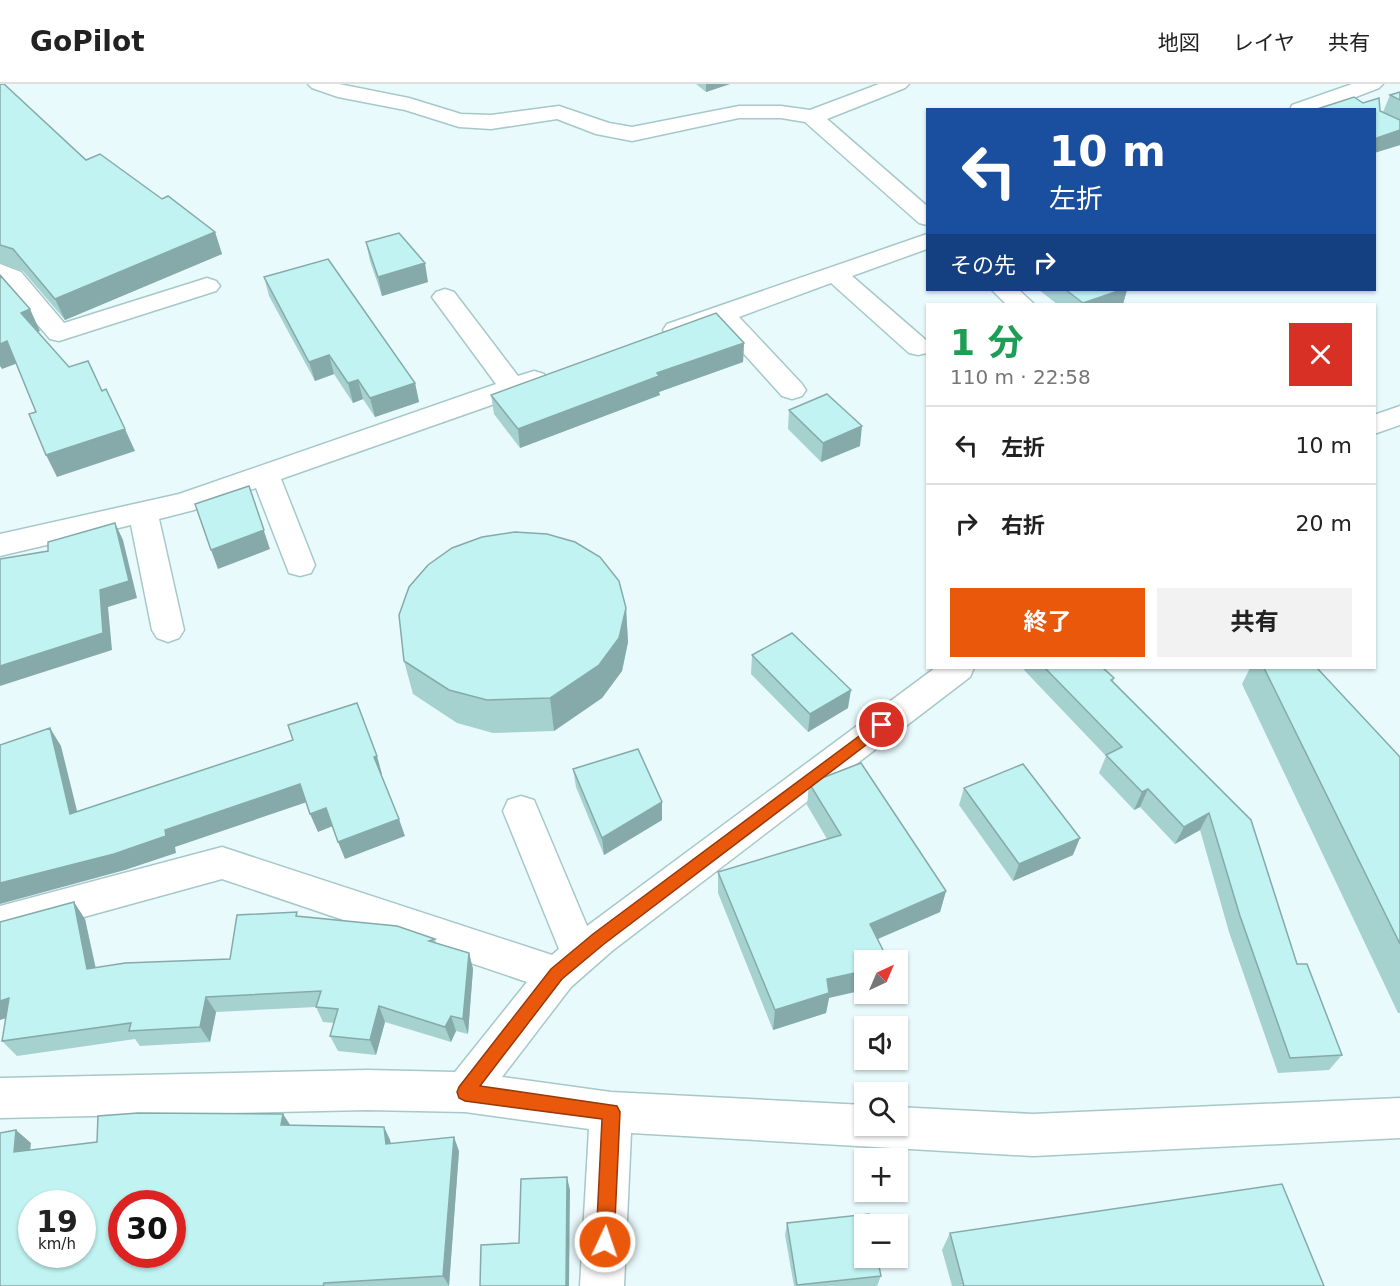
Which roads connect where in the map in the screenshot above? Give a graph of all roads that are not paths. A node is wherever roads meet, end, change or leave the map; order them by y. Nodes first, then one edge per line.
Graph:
1 (319, 84) edge
2 (898, 84) edge
3 (1372, 84) edge
4 (1337, 96) junction
5 (1305, 108) edge
6 (1358, 108) edge
7 (812, 117) junction
8 (926, 217) edge
9 (926, 241) edge
10 (0, 271) edge
11 (835, 274) junction
12 (207, 286) dead end
13 (1006, 291) edge
14 (445, 297) dead end
15 (1020, 303) edge
16 (722, 314) junction
17 (656, 337) edge
18 (918, 347) dead end
19 (557, 372) edge
20 (513, 388) junction
21 (792, 390) dead end
22 (1400, 415) edge
23 (1376, 424) edge
24 (266, 475) junction
25 (142, 513) junction
26 (0, 545) edge
27 (300, 565) dead end
28 (168, 630) dead end
29 (957, 669) edge
30 (521, 811) dead end
31 (0, 923) edge
32 (568, 964) junction
33 (465, 1092) junction
34 (0, 1098) edge
35 (611, 1112) junction
36 (1400, 1118) edge
37 (602, 1286) edge

1 - 7 street
2 - 7 street
3 - 4 street
4 - 5 street
4 - 6 street
7 - 8 street
9 - 11 street
10 - 12 street
11 - 16 street
11 - 18 street
13 - 15 street
14 - 20 street
16 - 17 street
16 - 21 street
19 - 20 street
20 - 24 street
22 - 23 street
24 - 25 street
24 - 27 street
25 - 26 street
25 - 28 street
29 - 32 street
30 - 32 street
31 - 32 street
32 - 33 street
33 - 34 street
33 - 35 street
35 - 36 street
35 - 37 street

